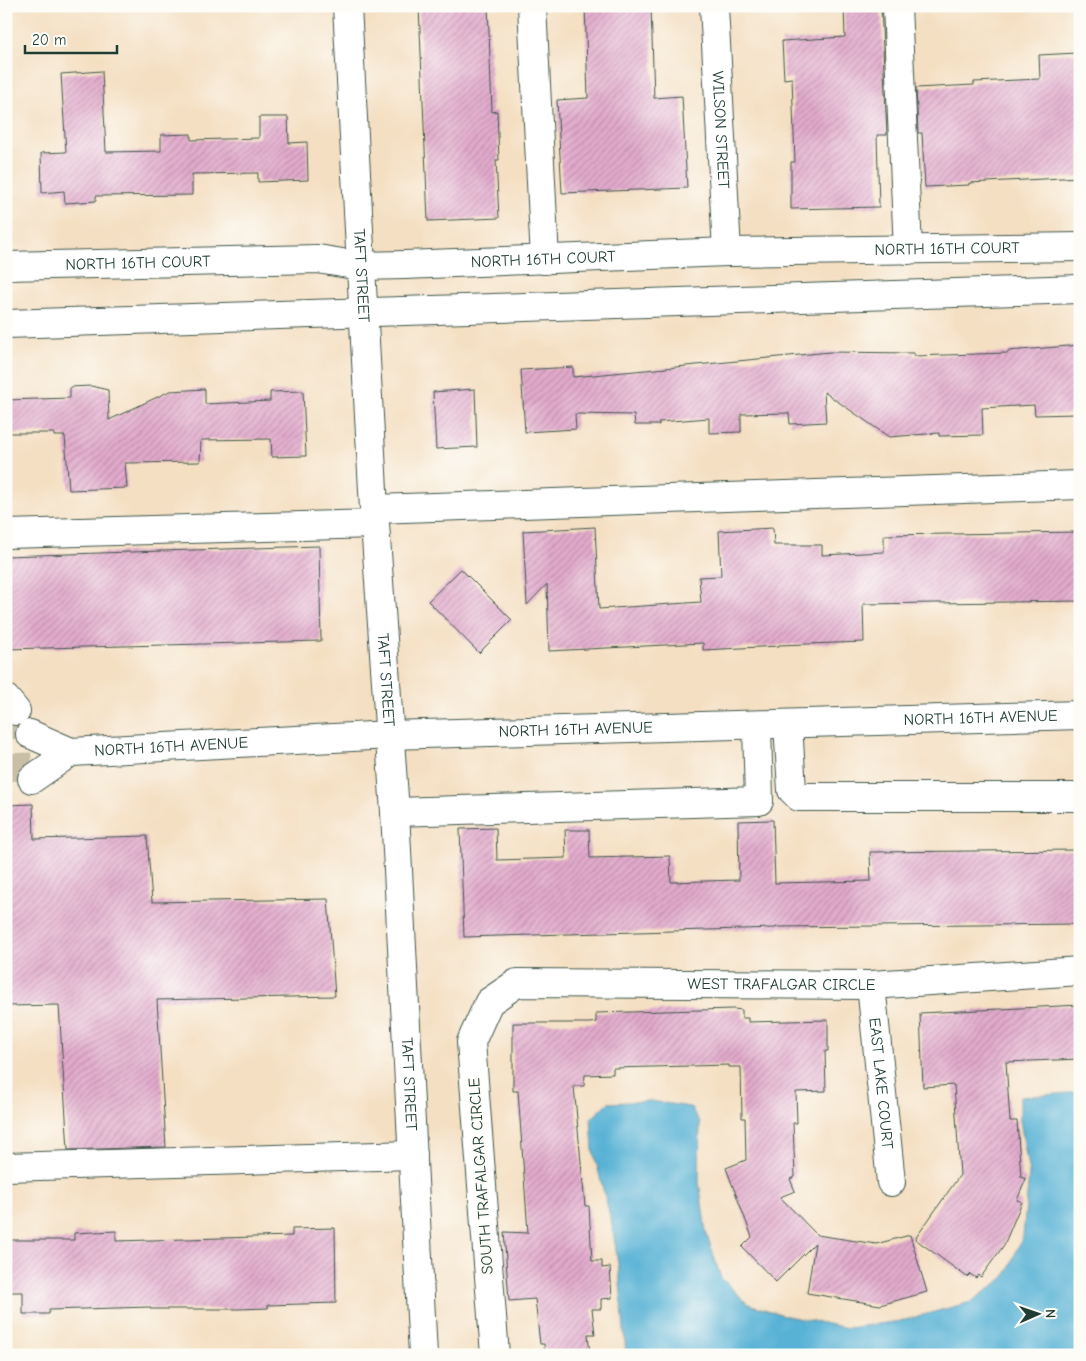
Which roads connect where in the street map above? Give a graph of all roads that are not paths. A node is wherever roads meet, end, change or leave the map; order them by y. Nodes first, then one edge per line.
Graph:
1 (346, 6) edge
2 (532, 6) edge
3 (714, 6) edge
4 (897, 6) edge
5 (1080, 247) edge
6 (908, 250) junction
7 (727, 252) junction
8 (545, 260) junction
9 (6, 266) edge
10 (360, 266) junction
11 (1080, 290) edge
12 (363, 313) junction
13 (6, 324) edge
14 (1080, 485) edge
15 (375, 516) junction
16 (6, 534) edge
17 (1080, 716) edge
18 (788, 724) junction
19 (757, 725) junction
20 (30, 734) dead end
21 (390, 735) junction
22 (71, 752) junction
23 (32, 779) dead end
24 (1080, 797) edge
25 (395, 812) junction
26 (1080, 971) edge
27 (871, 985) junction
28 (489, 1002) joint
29 (413, 1155) junction
30 (6, 1167) edge
31 (891, 1182) dead end
32 (423, 1355) edge
33 (495, 1355) edge

1 - 10 street, TAFT STREET
2 - 8 street
3 - 7 street, WILSON STREET
4 - 6 street
5 - 6 street, NORTH 16TH COURT
6 - 7 street, NORTH 16TH COURT
7 - 8 street, NORTH 16TH COURT
8 - 10 street, NORTH 16TH COURT
9 - 10 street, NORTH 16TH COURT
10 - 12 street, TAFT STREET
11 - 12 street
12 - 13 street
12 - 15 street, TAFT STREET
14 - 15 street
15 - 16 street
15 - 21 street, TAFT STREET
17 - 18 street, NORTH 16TH AVENUE
18 - 19 street, NORTH 16TH AVENUE
18 - 24 street
19 - 21 street, NORTH 16TH AVENUE
19 - 25 street
20 - 22 street
21 - 22 street, NORTH 16TH AVENUE
21 - 25 street, TAFT STREET
22 - 23 street
25 - 29 street, TAFT STREET
26 - 27 street, WEST TRAFALGAR CIRCLE
27 - 28 street, WEST TRAFALGAR CIRCLE
27 - 31 street, EAST LAKE COURT
28 - 33 street, SOUTH TRAFALGAR CIRCLE
29 - 30 street
29 - 32 street, TAFT STREET

